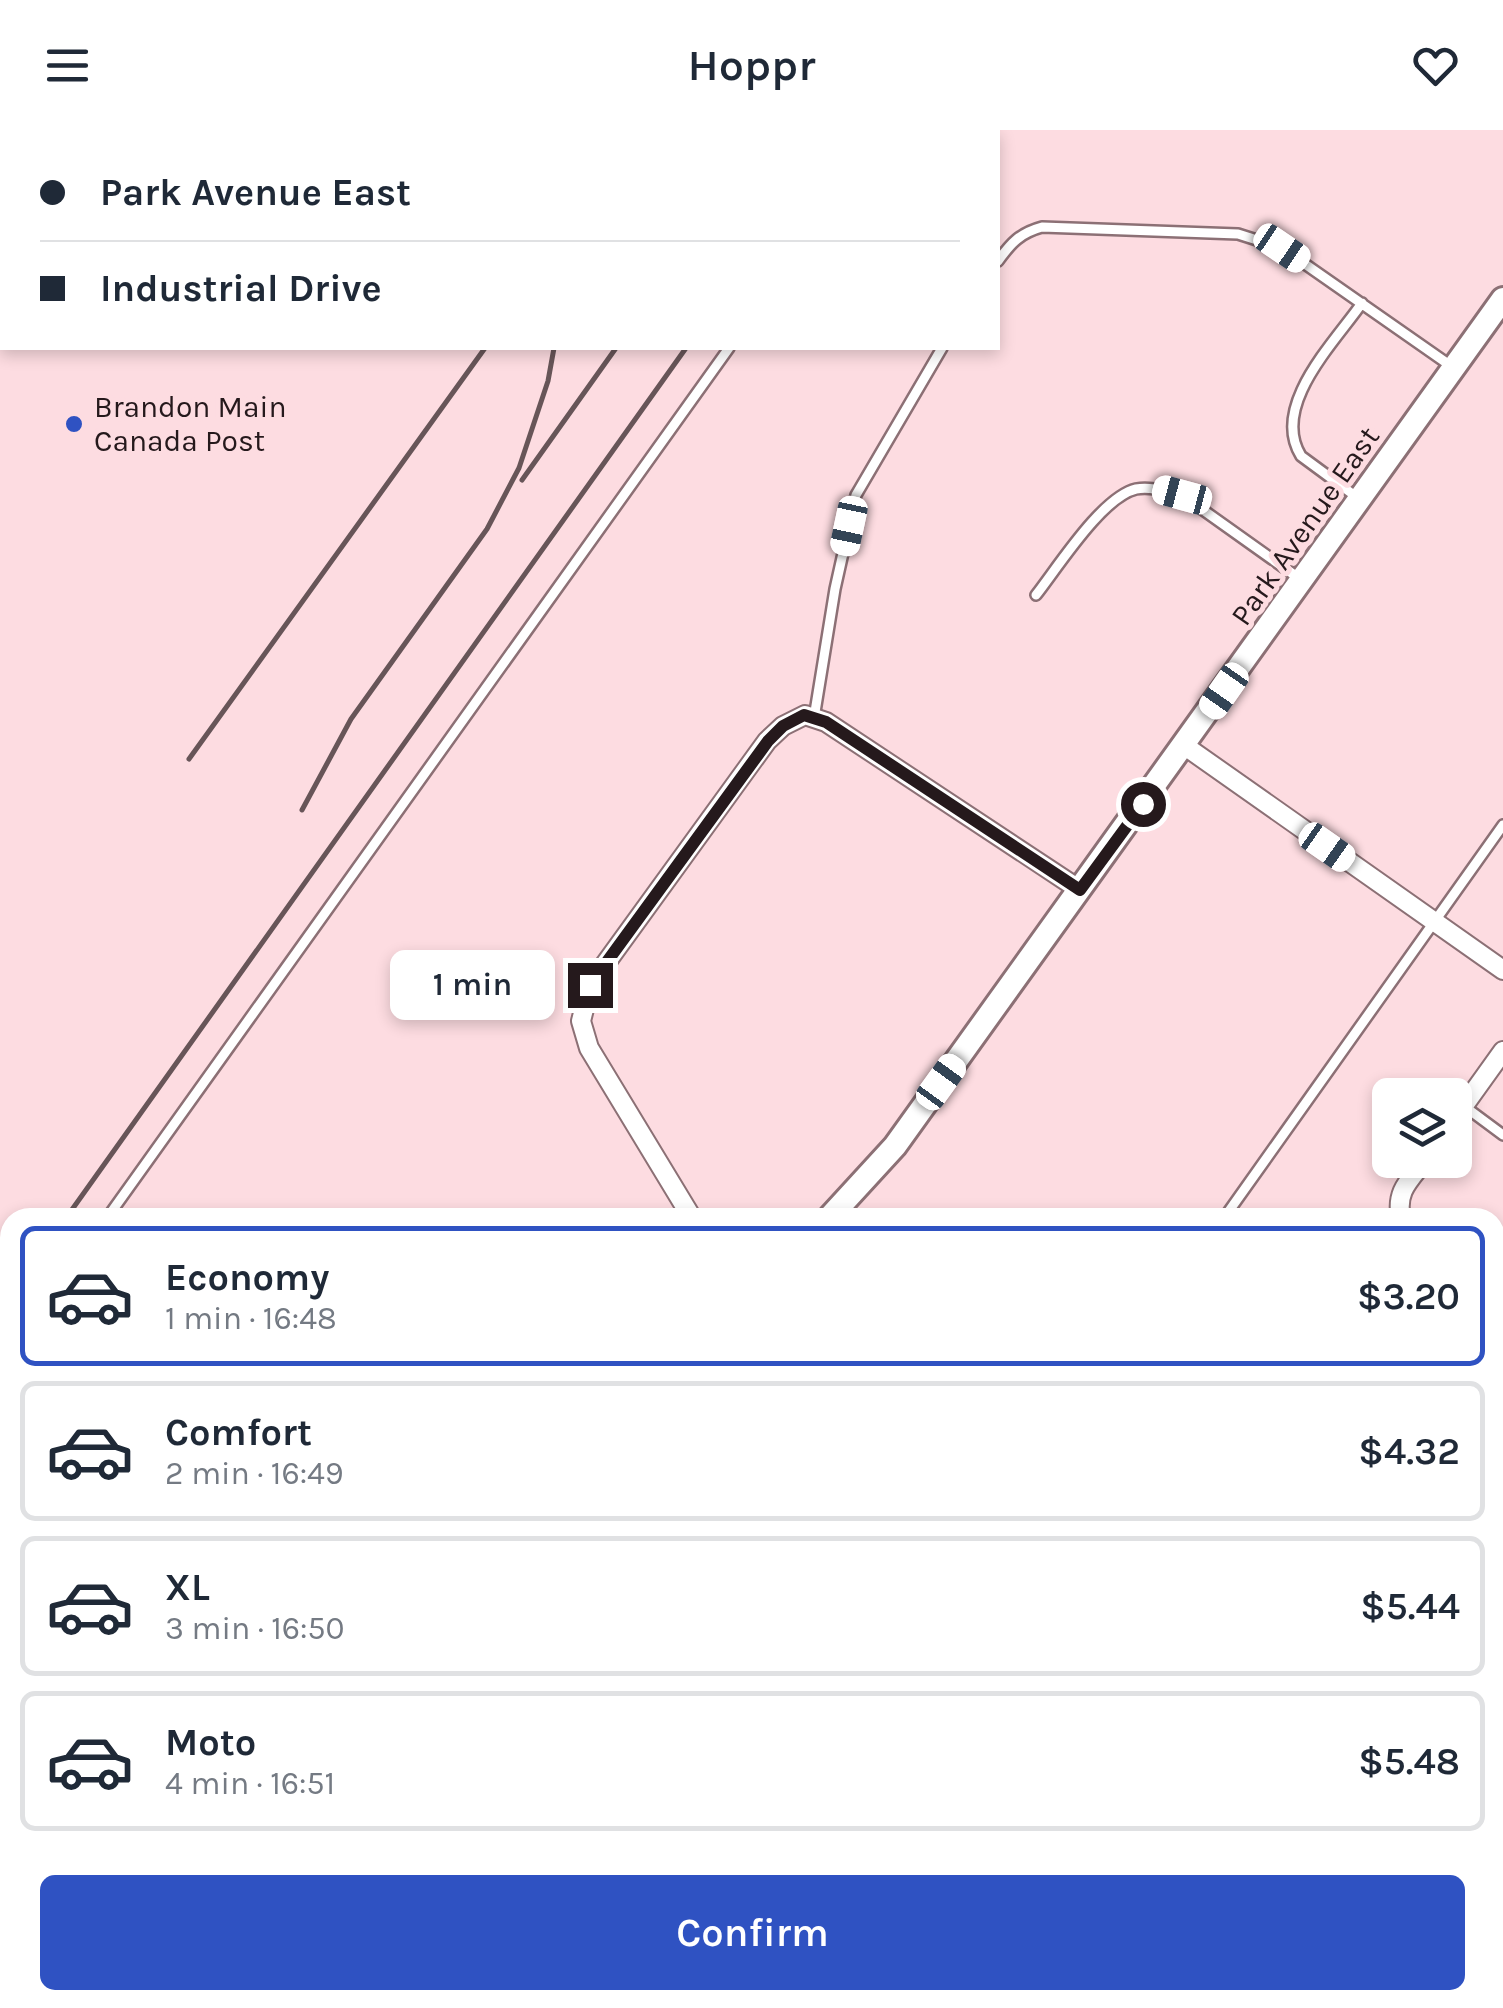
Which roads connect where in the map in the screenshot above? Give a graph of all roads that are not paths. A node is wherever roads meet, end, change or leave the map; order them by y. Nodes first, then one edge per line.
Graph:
1 (1000, 258) edge
2 (1503, 299) edge
3 (1362, 304) junction
4 (728, 350) edge
5 (941, 350) edge
6 (1454, 368) junction
7 (1360, 500) junction
8 (1302, 581) junction
9 (1036, 595) dead end
10 (814, 718) junction
11 (1184, 746) junction
12 (1503, 825) edge
13 (1080, 890) junction
14 (1435, 922) junction
15 (1503, 970) edge
16 (1503, 1051) edge
17 (1472, 1094) edge
18 (1472, 1119) edge
19 (1503, 1135) edge
20 (1410, 1178) edge
21 (114, 1208) edge
22 (686, 1208) edge
23 (838, 1208) edge
24 (1231, 1208) edge
25 (1400, 1208) edge

1 - 3 lane
2 - 6 street, Park Avenue East
3 - 6 lane
3 - 7 lane
4 - 21 lane
5 - 10 lane
6 - 7 street, Park Avenue East
7 - 8 street, Park Avenue East
8 - 9 lane
8 - 11 street, Park Avenue East
10 - 13 street
10 - 22 street
11 - 13 street, Park Avenue East
11 - 14 street
12 - 14 lane
13 - 23 street, Park Avenue East
14 - 15 street
14 - 24 lane
16 - 17 street
18 - 19 lane
20 - 25 street

